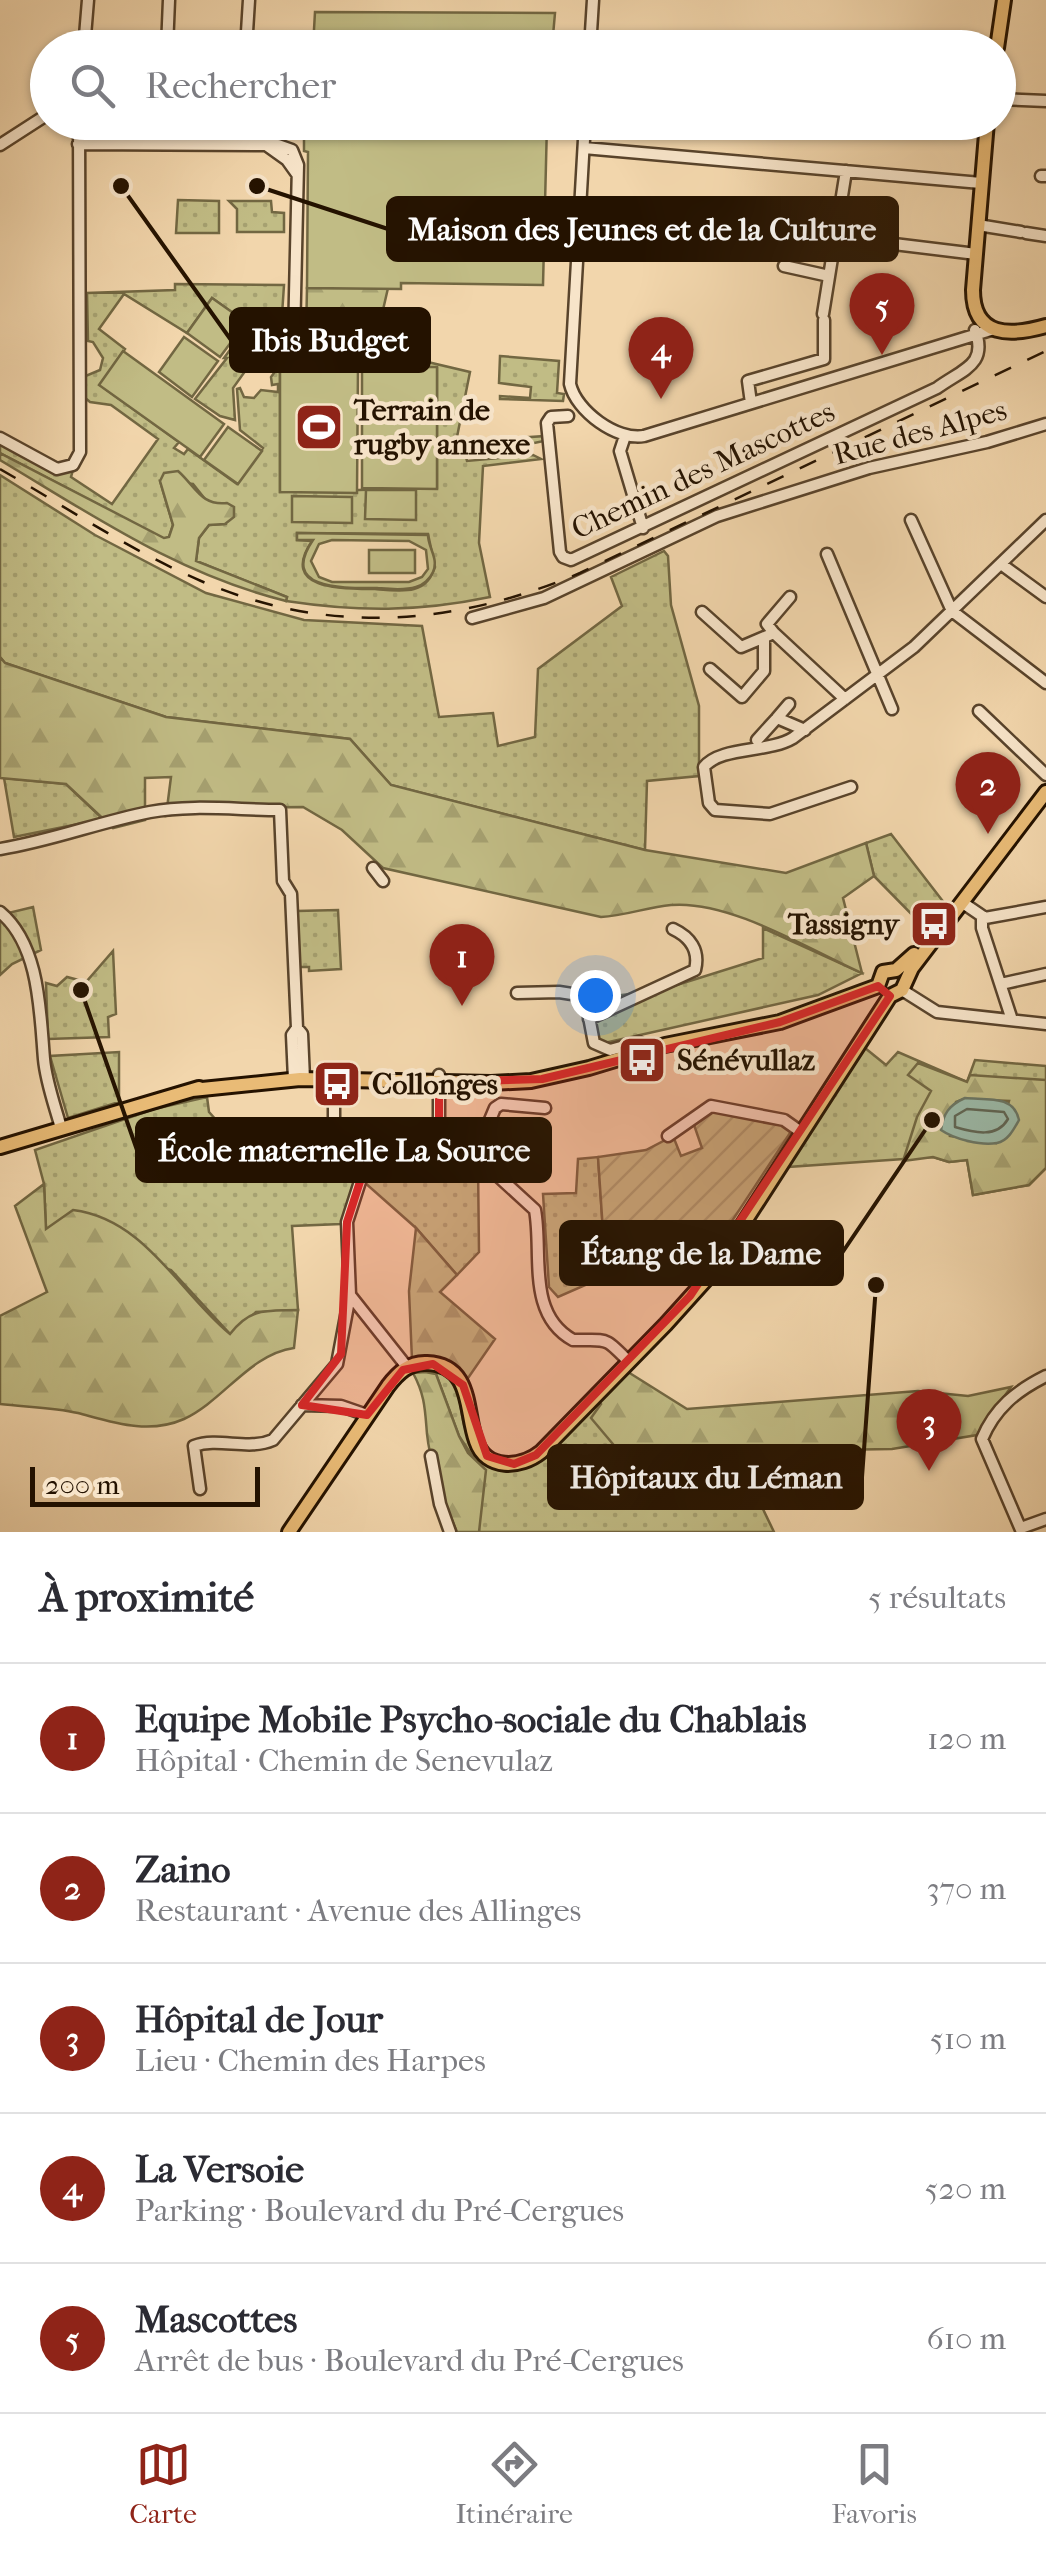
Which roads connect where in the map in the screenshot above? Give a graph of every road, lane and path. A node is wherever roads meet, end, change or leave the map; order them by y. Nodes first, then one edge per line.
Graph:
1 (88, 0) edge
2 (169, 0) edge
3 (249, 0) edge
4 (593, 0) edge
5 (1004, 0) edge
6 (86, 30) edge
7 (167, 30) edge
8 (247, 30) edge
9 (591, 30) edge
10 (1000, 30) edge
11 (1016, 100) edge
12 (1046, 101) edge
13 (30, 126) edge
14 (78, 140) edge
15 (584, 140) edge
16 (986, 140) edge
17 (78, 144) junction
18 (0, 145) edge
19 (584, 148) junction
20 (846, 172) junction
21 (982, 184) junction
22 (756, 205) dead end
23 (839, 213) junction
24 (978, 225) junction
25 (1046, 236) edge
26 (858, 250) dead end
27 (976, 254) junction
28 (784, 266) dead end
29 (829, 276) junction
30 (1046, 326) edge
31 (979, 330) junction
32 (294, 338) dead end
33 (750, 403) junction
34 (568, 416) dead end
35 (1046, 424) edge
36 (625, 436) junction
37 (0, 438) edge
38 (911, 520) dead end
39 (1046, 520) edge
40 (643, 528) junction
41 (826, 554) dead end
42 (1001, 564) junction
43 (790, 597) dead end
44 (1046, 598) edge
45 (952, 611) junction
46 (702, 612) dead end
47 (472, 618) dead end
48 (769, 636) junction
49 (710, 669) dead end
50 (876, 675) junction
51 (1046, 683) edge
52 (845, 699) junction
53 (789, 704) dead end
54 (892, 710) dead end
55 (979, 711) dead end
56 (777, 718) junction
57 (805, 730) junction
58 (757, 740) dead end
59 (1046, 775) edge
60 (851, 788) dead end
61 (1046, 792) edge
62 (0, 849) edge
63 (373, 868) dead end
64 (383, 881) dead end
65 (963, 903) junction
66 (1046, 907) edge
67 (0, 912) edge
68 (985, 921) junction
69 (673, 929) dead end
70 (1046, 974) edge
71 (894, 984) junction
72 (1001, 984) junction
73 (518, 993) dead end
74 (589, 1019) junction
75 (1012, 1020) junction
76 (1046, 1024) edge
77 (648, 1050) junction
78 (299, 1076) junction
79 (440, 1079) junction
80 (334, 1091) dead end
81 (545, 1108) dead end
82 (61, 1128) junction
83 (439, 1129) junction
84 (801, 1132) junction
85 (452, 1134) junction
86 (668, 1136) dead end
87 (0, 1147) edge
88 (366, 1163) junction
89 (350, 1295) junction
90 (630, 1362) junction
91 (407, 1368) junction
92 (1046, 1376) edge
93 (302, 1405) junction
94 (367, 1416) junction
95 (431, 1456) dead end
96 (200, 1489) dead end
97 (1046, 1519) edge
98 (1021, 1530) edge
99 (288, 1532) edge
100 (450, 1532) edge

1 - 6 street
2 - 7 street
3 - 8 street
4 - 9 street
5 - 10 main road
11 - 12 street
13 - 18 street
14 - 17 street
15 - 19 street
16 - 21 main road
17 - 32 street
17 - 37 street
19 - 20 street
19 - 36 street
20 - 21 street
20 - 23 street
21 - 24 main road
22 - 23 street
23 - 29 street
24 - 25 street
24 - 27 main road
26 - 27 street
27 - 31 main road
28 - 29 street
29 - 33 street
30 - 31 main road
31 - 33 street
31 - 40 street, Chemin des Mascottes
33 - 36 street
34 - 40 street, Chemin des Mascottes
35 - 47 street, Rue des Alpes
36 - 40 street
38 - 45 street
39 - 42 street
41 - 50 street
42 - 44 street
42 - 45 street
43 - 48 street
45 - 50 street
45 - 51 street
46 - 48 street
48 - 49 street
48 - 52 street
50 - 52 street
50 - 54 street
52 - 57 street
53 - 56 street
55 - 59 street
56 - 57 street
56 - 58 street
57 - 60 street
61 - 65 main road
62 - 78 street
63 - 64 street
65 - 68 street
65 - 71 main road
66 - 68 street
67 - 82 street
68 - 72 street
69 - 74 street
70 - 72 street
71 - 75 street
71 - 77 main road
71 - 84 main road
72 - 75 street
73 - 74 street
74 - 77 street
75 - 76 street
77 - 79 main road
78 - 79 main road
78 - 82 main road
79 - 83 street
80 - 88 street
81 - 85 street
82 - 87 main road
83 - 85 street
83 - 88 street
84 - 86 street
84 - 90 main road
85 - 90 street
88 - 89 street
89 - 91 street
89 - 93 street
90 - 91 main road
91 - 94 main road
92 - 98 street
93 - 94 street
93 - 96 street
94 - 99 main road
95 - 100 street
97 - 98 street

